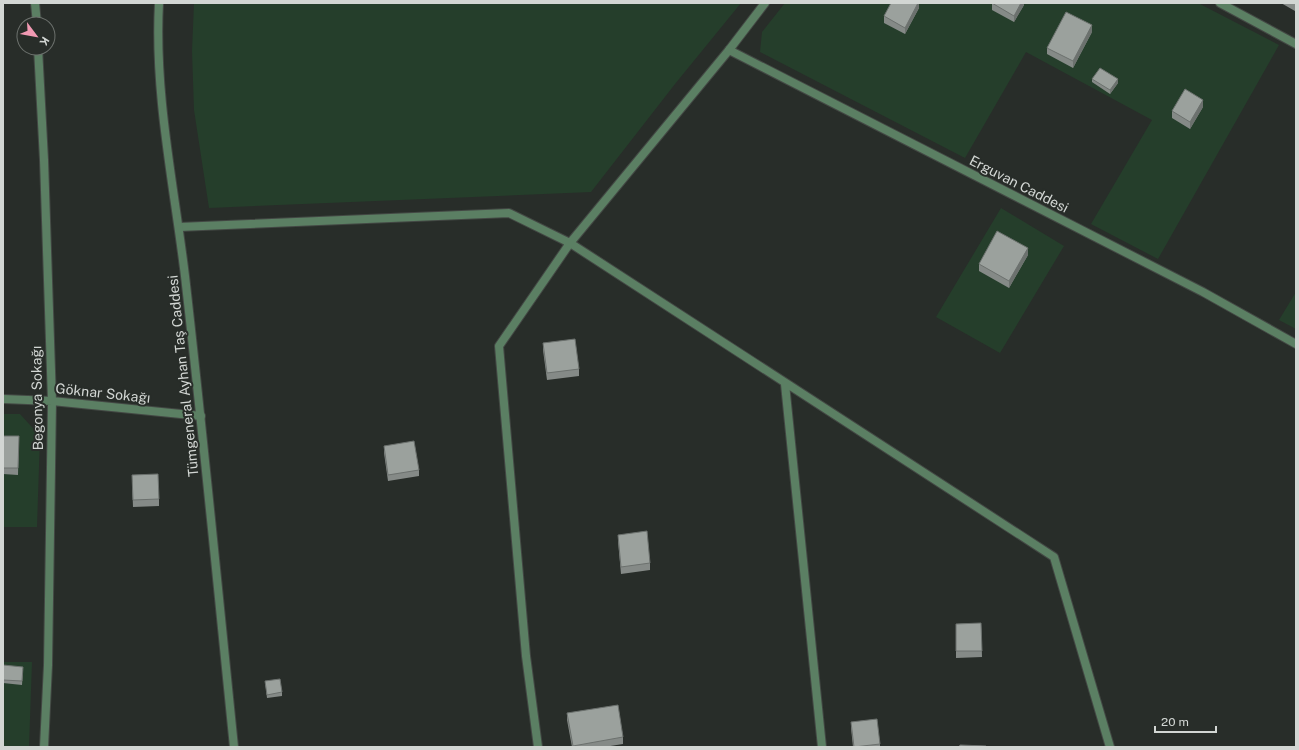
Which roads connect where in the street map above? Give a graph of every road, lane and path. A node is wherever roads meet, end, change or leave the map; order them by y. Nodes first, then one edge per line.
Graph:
1 (35, 3) edge
2 (159, 3) edge
3 (764, 3) edge
4 (1220, 3) edge
5 (36, 16) edge
6 (1296, 44) edge
7 (729, 50) junction
8 (38, 56) edge
9 (179, 227) junction
10 (570, 244) junction
11 (1296, 344) edge
12 (786, 384) junction
13 (3, 399) edge
14 (52, 401) junction
15 (201, 416) junction
16 (44, 747) edge
17 (234, 747) edge
18 (538, 747) edge
19 (822, 747) edge
20 (1110, 747) edge

1 - 5 street
2 - 9 street, Tümgeneral Ayhan Taş Caddesi
3 - 7 street
4 - 6 street
7 - 10 street
7 - 11 street, Erguvan Caddesi
8 - 14 street, Begonya Sokağı
9 - 10 street
9 - 15 street, Tümgeneral Ayhan Taş Caddesi
10 - 12 street
10 - 18 street
12 - 19 street
12 - 20 street
13 - 14 street, Göknar Sokağı
14 - 15 street, Göknar Sokağı
14 - 16 street, Begonya Sokağı
15 - 17 street, Tümgeneral Ayhan Taş Caddesi

